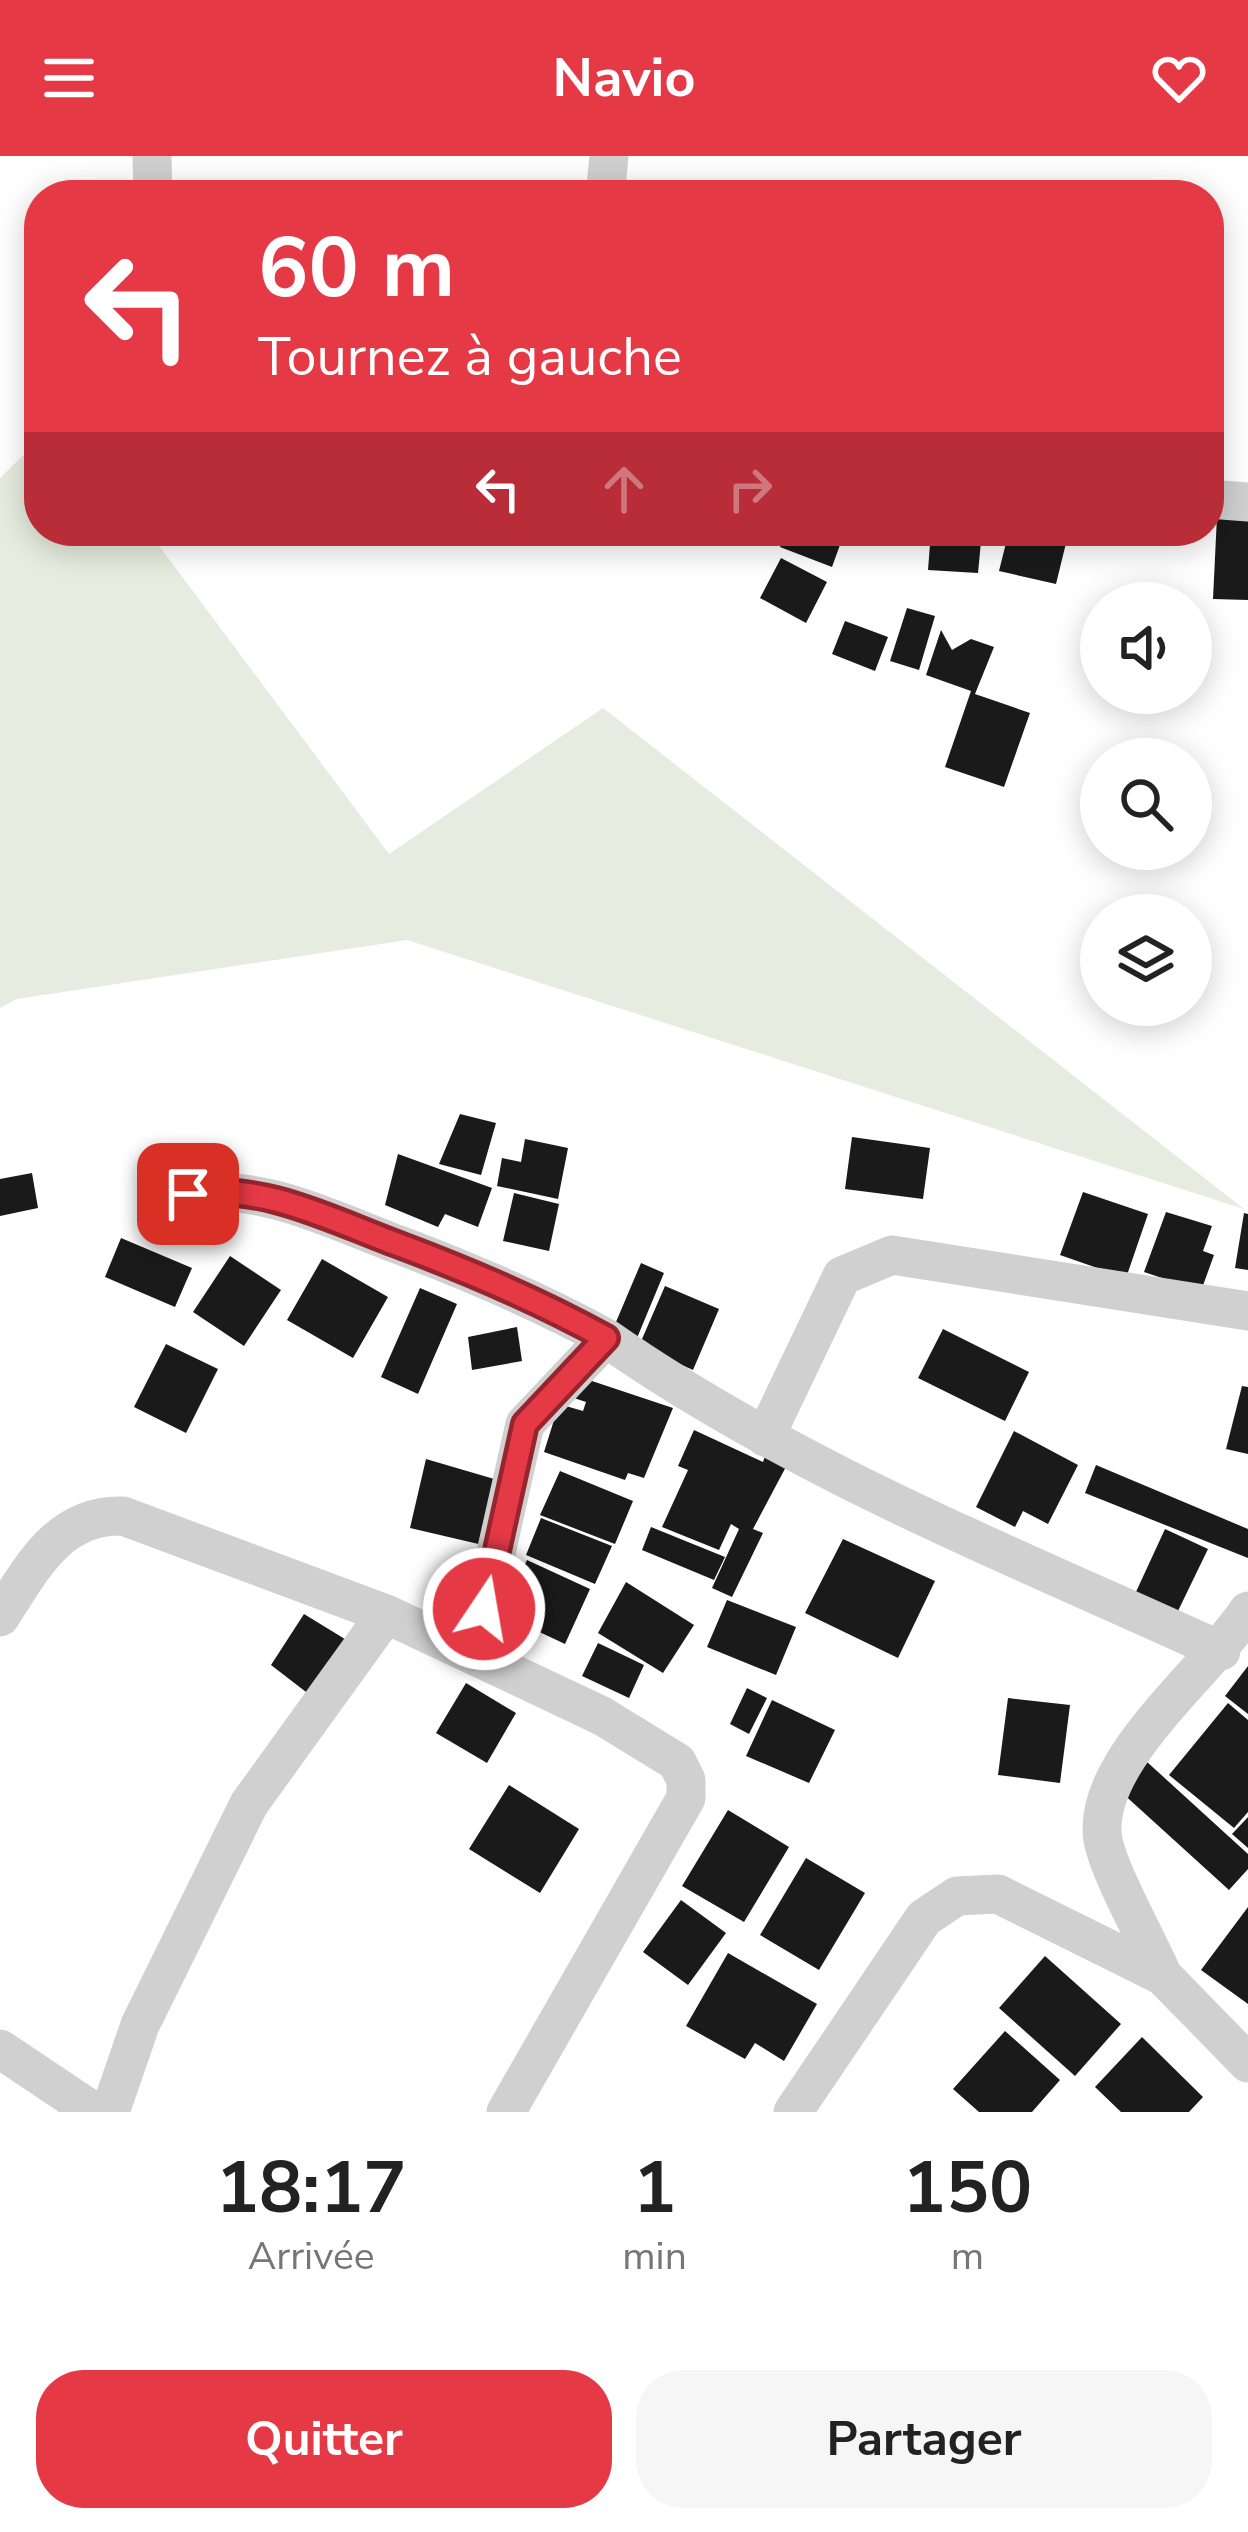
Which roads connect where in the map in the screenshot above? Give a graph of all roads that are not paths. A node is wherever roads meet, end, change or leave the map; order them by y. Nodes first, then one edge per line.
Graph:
1 (188, 1194) dead end
2 (1248, 1311) edge
3 (606, 1338) junction
4 (765, 1437) junction
5 (1248, 1611) edge
6 (386, 1614) junction
7 (0, 1617) edge
8 (1221, 1652) junction
9 (473, 1655) junction
10 (1163, 1976) junction
11 (0, 2049) edge
12 (1248, 2063) edge
13 (94, 2112) edge
14 (110, 2112) edge
15 (506, 2112) edge
16 (793, 2112) edge

1 - 3 street
2 - 4 street
3 - 4 street
3 - 9 street
4 - 8 street
5 - 8 street
6 - 7 street
6 - 9 street
6 - 14 street
8 - 10 street
9 - 15 street
10 - 12 street
10 - 16 street
11 - 13 street

